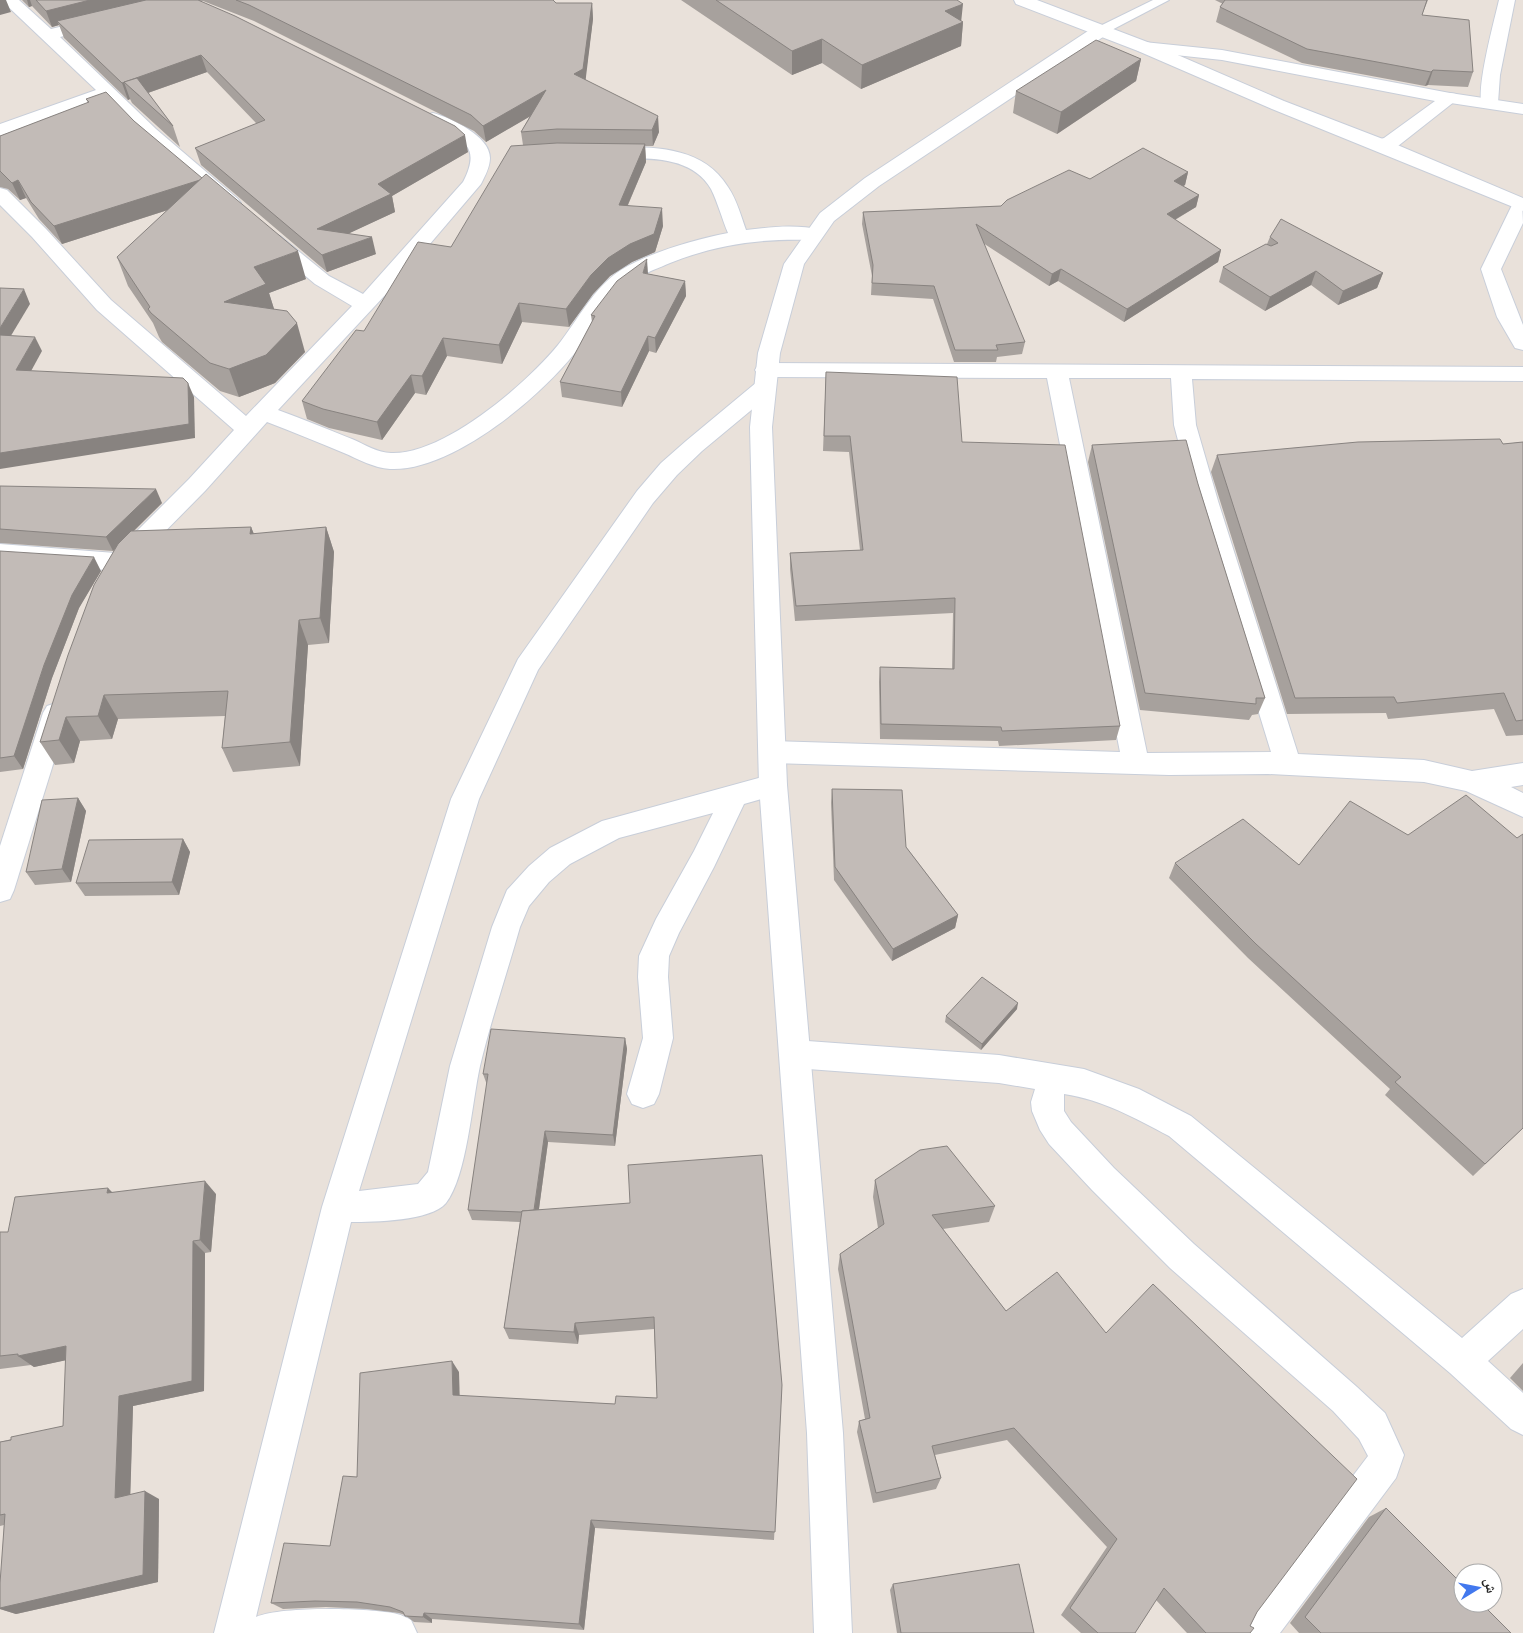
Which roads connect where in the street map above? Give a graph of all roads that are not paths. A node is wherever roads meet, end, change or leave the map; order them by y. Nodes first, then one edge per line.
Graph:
1 (9, 0) edge
2 (1022, 0) edge
3 (1163, 0) edge
4 (1507, 0) edge
5 (116, 18) edge
6 (1100, 31) junction
7 (48, 35) junction
8 (1144, 47) junction
9 (108, 92) junction
10 (1450, 98) junction
11 (1489, 103) junction
12 (412, 109) edge
13 (1523, 109) edge
14 (0, 130) edge
15 (1381, 145) junction
16 (586, 153) edge
17 (0, 194) edge
18 (1522, 205) edge
19 (242, 213) edge
20 (257, 226) edge
21 (814, 234) junction
22 (739, 235) junction
23 (366, 304) junction
24 (1523, 343) edge
25 (1057, 371) junction
26 (1181, 373) junction
27 (1523, 374) edge
28 (765, 378) junction
29 (263, 412) junction
30 (247, 429) junction
31 (0, 553) edge
32 (61, 698) edge
33 (772, 752) junction
34 (1136, 763) junction
35 (1288, 764) junction
36 (1523, 774) edge
37 (1474, 782) junction
38 (773, 786) junction
39 (734, 797) junction
40 (1523, 806) edge
41 (0, 890) edge
42 (794, 1054) junction
43 (1052, 1077) junction
44 (643, 1094) dead end
45 (338, 1207) junction
46 (1523, 1306) edge
47 (1462, 1361) junction
48 (1523, 1417) edge
49 (233, 1633) edge
50 (263, 1633) edge
51 (398, 1633) edge
52 (833, 1633) edge
53 (1257, 1633) edge

1 - 7 street
2 - 6 street
3 - 6 lane
4 - 11 street
5 - 7 street
6 - 8 street
6 - 21 street
7 - 9 street
8 - 10 street
8 - 15 street
9 - 14 street
9 - 19 street
10 - 11 street
10 - 15 street
11 - 13 street
12 - 23 street
15 - 18 street
16 - 22 street
17 - 30 street
18 - 24 street
20 - 23 street
21 - 22 street
21 - 28 street
22 - 29 street
23 - 29 street
25 - 26 street
25 - 28 street
25 - 34 street
26 - 27 street
26 - 35 street
28 - 33 street
28 - 45 street
29 - 30 street
30 - 31 street
32 - 41 street
33 - 34 street
33 - 38 street
34 - 35 street
35 - 37 street
36 - 37 street
37 - 40 street
38 - 39 street
38 - 42 street
39 - 44 street
39 - 45 street
42 - 43 street
42 - 52 street
43 - 47 street
43 - 53 street
45 - 49 street
46 - 47 street
47 - 48 street
50 - 51 street

